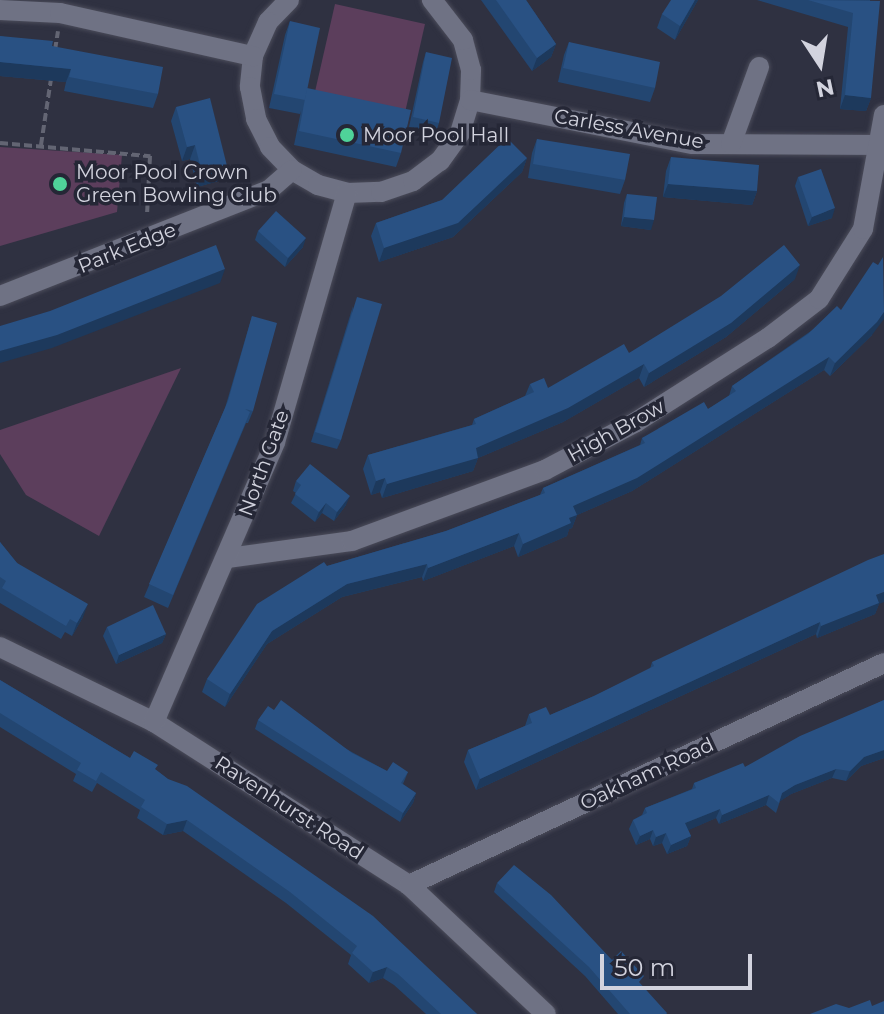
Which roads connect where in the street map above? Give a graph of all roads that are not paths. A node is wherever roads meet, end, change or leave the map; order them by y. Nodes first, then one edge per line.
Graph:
1 (289, 0) edge
2 (432, 0) edge
3 (34, 5) edge
4 (0, 10) edge
5 (253, 56) junction
6 (759, 67) dead end
7 (470, 100) junction
8 (884, 115) edge
9 (731, 144) junction
10 (882, 145) edge
11 (292, 170) junction
12 (347, 193) junction
13 (0, 296) edge
14 (228, 558) junction
15 (0, 647) edge
16 (884, 663) edge
17 (154, 722) junction
18 (409, 885) junction
19 (546, 1014) edge

1 - 5 street
2 - 7 street
3 - 4 street
3 - 5 street
5 - 11 street
6 - 9 street
7 - 9 street, Carless Avenue
7 - 12 street
8 - 10 street, High Brow
9 - 10 street, Carless Avenue
10 - 14 street, High Brow
11 - 12 street
11 - 13 street, Park Edge
12 - 14 street, North Gate
14 - 17 street, North Gate
15 - 17 street, Ravenhurst Road
16 - 18 street, Oakham Road
17 - 18 street, Ravenhurst Road
18 - 19 street, Ravenhurst Road

